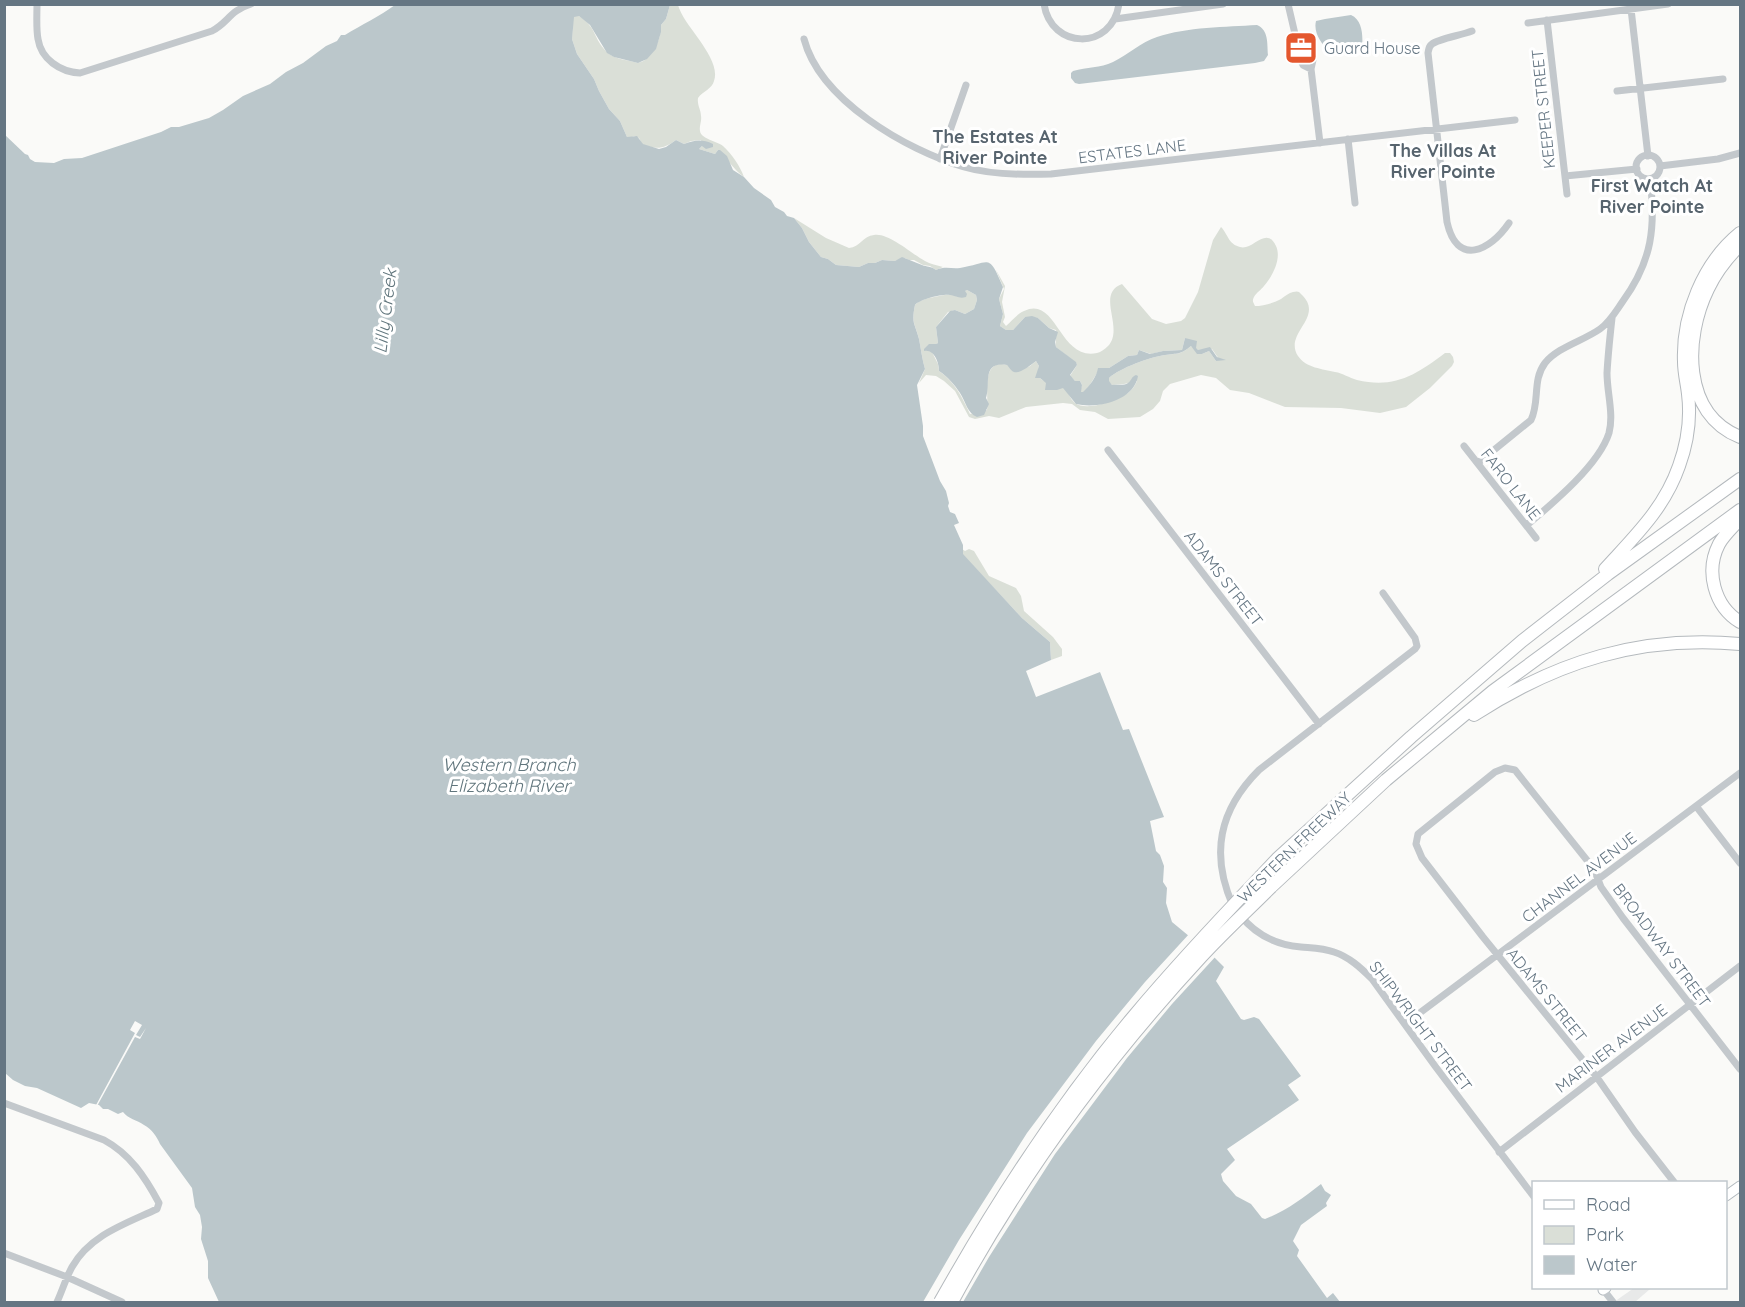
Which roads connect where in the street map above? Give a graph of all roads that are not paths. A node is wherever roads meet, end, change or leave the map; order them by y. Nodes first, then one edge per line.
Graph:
1 (37, 4) edge
2 (251, 4) edge
3 (1044, 4) edge
4 (1119, 4) edge
5 (1223, 4) edge
6 (1288, 4) edge
7 (1668, 4) edge
8 (1631, 6) edge
9 (1115, 19) junction
10 (1547, 20) junction
11 (1528, 23) dead end
12 (1472, 31) dead end
13 (1295, 34) junction
14 (804, 39) dead end
15 (1311, 69) junction
16 (1723, 79) dead end
17 (966, 85) dead end
18 (1640, 88) junction
19 (1617, 91) dead end
20 (1515, 120) dead end
21 (1436, 130) junction
22 (1348, 139) junction
23 (1320, 143) junction
24 (1740, 153) edge
25 (1648, 156) junction
26 (940, 159) junction
27 (1660, 166) junction
28 (1637, 169) junction
29 (1564, 176) junction
30 (1650, 179) junction
31 (1567, 194) dead end
32 (1355, 203) dead end
33 (1509, 224) dead end
34 (1740, 233) edge
35 (1740, 245) edge
36 (1612, 318) junction
37 (1740, 437) edge
38 (1464, 446) dead end
39 (1108, 450) dead end
40 (1478, 463) junction
41 (1740, 479) edge
42 (1740, 510) edge
43 (1740, 519) edge
44 (1527, 525) junction
45 (1536, 538) dead end
46 (1584, 592) junction
47 (1383, 593) dead end
48 (1740, 622) edge
49 (1740, 644) edge
50 (1319, 724) junction
51 (1435, 739) junction
52 (1740, 773) edge
53 (1696, 806) junction
54 (1430, 824) joint
55 (1740, 863) edge
56 (1598, 879) junction
57 (1498, 956) junction
58 (1740, 966) edge
59 (1690, 1004) junction
60 (1405, 1024) junction
61 (1740, 1069) edge
62 (1596, 1077) junction
63 (4, 1103) edge
64 (1499, 1152) junction
65 (1673, 1181) edge
66 (1740, 1186) edge
67 (1727, 1195) edge
68 (1532, 1196) edge
69 (4, 1253) edge
70 (67, 1277) junction
71 (1605, 1289) edge
72 (57, 1302) edge
73 (122, 1302) edge
74 (940, 1302) edge
75 (952, 1302) edge
76 (1613, 1302) edge

1 - 2 street
3 - 9 street
4 - 9 street
5 - 9 street
6 - 13 street
7 - 8 street
8 - 10 street
8 - 18 street
10 - 11 street
10 - 29 street, KEEPER STREET
12 - 21 street
13 - 15 street
13 - 15 street
14 - 26 street, ESTATES LANE
15 - 23 street
16 - 18 street
17 - 26 street
18 - 19 street
18 - 25 street
20 - 21 street, ESTATES LANE
21 - 22 street, ESTATES LANE
21 - 33 street
22 - 23 street, ESTATES LANE
22 - 32 street
23 - 26 street, ESTATES LANE
24 - 27 street
25 - 27 street
25 - 28 street
27 - 30 street
28 - 29 street
28 - 30 street
29 - 31 street, KEEPER STREET
30 - 36 street
34 - 46 highway
35 - 37 highway
36 - 40 street
36 - 44 street
38 - 40 street, FARO LANE
39 - 50 street, ADAMS STREET
40 - 44 street, FARO LANE
41 - 46 highway, WESTERN FREEWAY
42 - 51 highway, WESTERN FREEWAY
43 - 48 highway
44 - 45 street, FARO LANE
46 - 74 highway, WESTERN FREEWAY, bridge
47 - 50 street, SHIPWRIGHT STREET
49 - 51 highway
50 - 60 street, SHIPWRIGHT STREET
51 - 75 highway, WESTERN FREEWAY, bridge
52 - 53 street, CHANNEL AVENUE
53 - 55 street
53 - 56 street, CHANNEL AVENUE
54 - 56 street, BROADWAY STREET
54 - 57 street, ADAMS STREET
56 - 57 street, CHANNEL AVENUE
56 - 59 street, BROADWAY STREET
57 - 60 street, CHANNEL AVENUE
57 - 62 street, ADAMS STREET
58 - 59 street, MARINER AVENUE
59 - 61 street, BROADWAY STREET
59 - 62 street, MARINER AVENUE
60 - 64 street, SHIPWRIGHT STREET
62 - 64 street, MARINER AVENUE
62 - 65 street, ADAMS STREET
63 - 70 street
64 - 68 street, SHIPWRIGHT STREET
66 - 67 street
69 - 70 street
70 - 72 street
70 - 73 street
71 - 76 street

